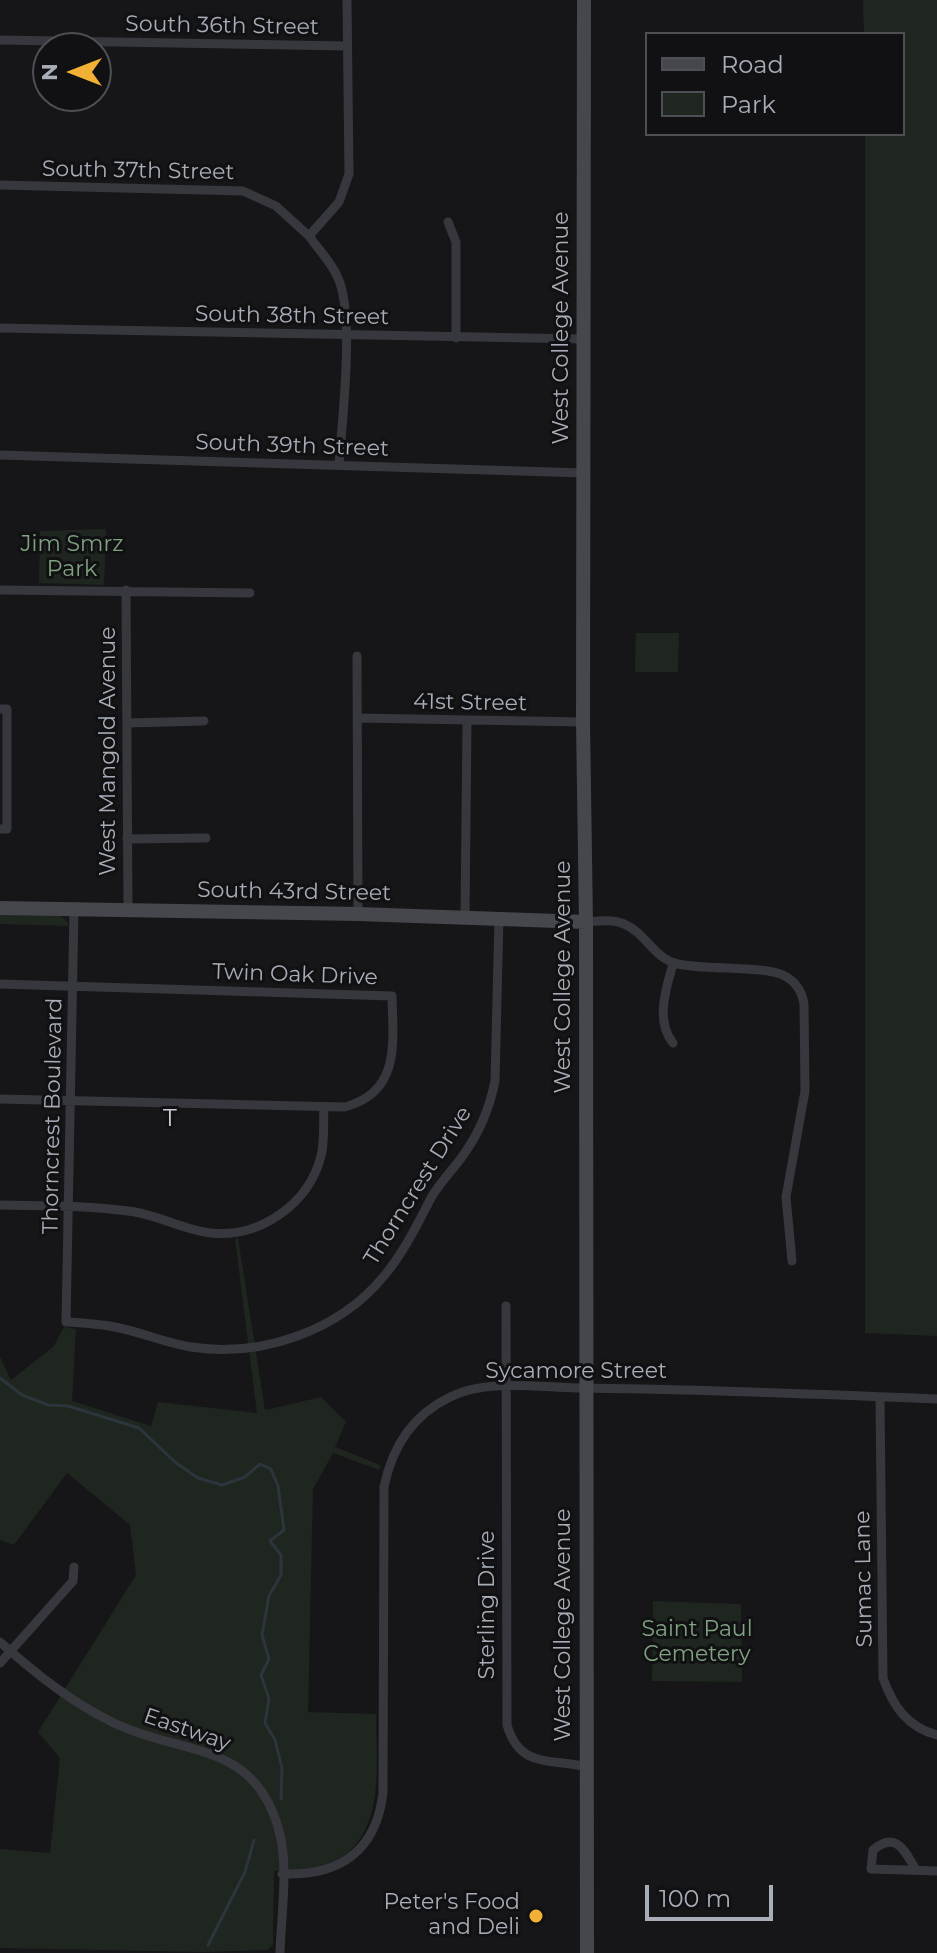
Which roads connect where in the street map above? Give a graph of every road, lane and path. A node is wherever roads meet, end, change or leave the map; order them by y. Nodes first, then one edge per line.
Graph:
1 (347, 0) edge
2 (584, 0) edge
3 (0, 40) edge
4 (347, 46) junction
5 (0, 185) edge
6 (448, 222) dead end
7 (309, 236) junction
8 (0, 328) edge
9 (346, 335) junction
10 (456, 338) junction
11 (583, 339) junction
12 (0, 455) edge
13 (339, 465) junction
14 (584, 473) junction
15 (0, 590) edge
16 (126, 590) junction
17 (250, 593) dead end
18 (357, 656) dead end
19 (4, 709) edge
20 (358, 718) junction
21 (204, 721) dead end
22 (467, 722) junction
23 (583, 722) junction
24 (127, 723) junction
25 (0, 829) edge
26 (206, 838) dead end
27 (127, 839) junction
28 (0, 908) edge
29 (74, 910) junction
30 (128, 912) junction
31 (358, 914) junction
32 (465, 918) junction
33 (499, 918) junction
34 (586, 922) junction
35 (673, 964) junction
36 (0, 984) edge
37 (74, 986) junction
38 (673, 1043) dead end
39 (0, 1099) edge
40 (70, 1102) junction
41 (324, 1107) junction
42 (0, 1205) edge
43 (69, 1207) junction
44 (792, 1261) dead end
45 (506, 1306) dead end
46 (66, 1322) joint
47 (506, 1387) junction
48 (586, 1388) junction
49 (880, 1397) junction
50 (937, 1399) edge
51 (74, 1567) dead end
52 (0, 1642) edge
53 (10, 1651) junction
54 (0, 1663) edge
55 (937, 1735) edge
56 (587, 1767) junction
57 (916, 1870) junction
58 (937, 1871) edge
59 (282, 1874) junction
60 (280, 1953) edge
61 (587, 1953) edge

1 - 4 street
2 - 11 street, West College Avenue
3 - 4 street, South 36th Street
4 - 7 street
5 - 7 street, South 37th Street
6 - 10 street
7 - 9 street
8 - 9 street, South 38th Street
9 - 10 street, South 38th Street
9 - 13 street
10 - 11 street, South 38th Street
11 - 14 street, West College Avenue
12 - 13 street, South 39th Street
13 - 14 street, South 39th Street
14 - 23 street, West College Avenue
15 - 16 street
16 - 17 street
16 - 24 street, West Mangold Avenue
18 - 20 street
19 - 25 street
20 - 22 street, 41st Street
20 - 31 street
21 - 24 street
22 - 23 street, 41st Street
22 - 32 street
23 - 34 street, West College Avenue
24 - 27 street, West Mangold Avenue
26 - 27 street
27 - 30 street, West Mangold Avenue
28 - 29 street, South 43rd Street
29 - 30 street, South 43rd Street
29 - 37 street, Thorncrest Boulevard
30 - 31 street, South 43rd Street
31 - 32 street, South 43rd Street
32 - 33 street, South 43rd Street
33 - 34 street, South 43rd Street
33 - 46 street, Thorncrest Drive
34 - 35 street
34 - 48 street, West College Avenue
35 - 38 street
35 - 44 street
36 - 37 street
37 - 40 street, Thorncrest Boulevard
37 - 41 street, Twin Oak Drive
39 - 40 street, Twin Oak Drive
40 - 41 street, Twin Oak Drive
40 - 43 street, Thorncrest Boulevard
41 - 43 street
42 - 43 street
43 - 46 street, Thorncrest Boulevard
45 - 47 street, Sterling Drive
47 - 48 street, Sycamore Street
47 - 56 street, Sterling Drive
47 - 59 street, Sycamore Street
48 - 49 street, Sycamore Street
48 - 56 street, West College Avenue
49 - 50 street, Sycamore Street
49 - 55 street, Sumac Lane
51 - 53 street
52 - 53 street, Eastway
53 - 54 street
53 - 59 street, Eastway
56 - 61 street, West College Avenue
57 - 57 street
57 - 58 street
59 - 60 street, Eastway

